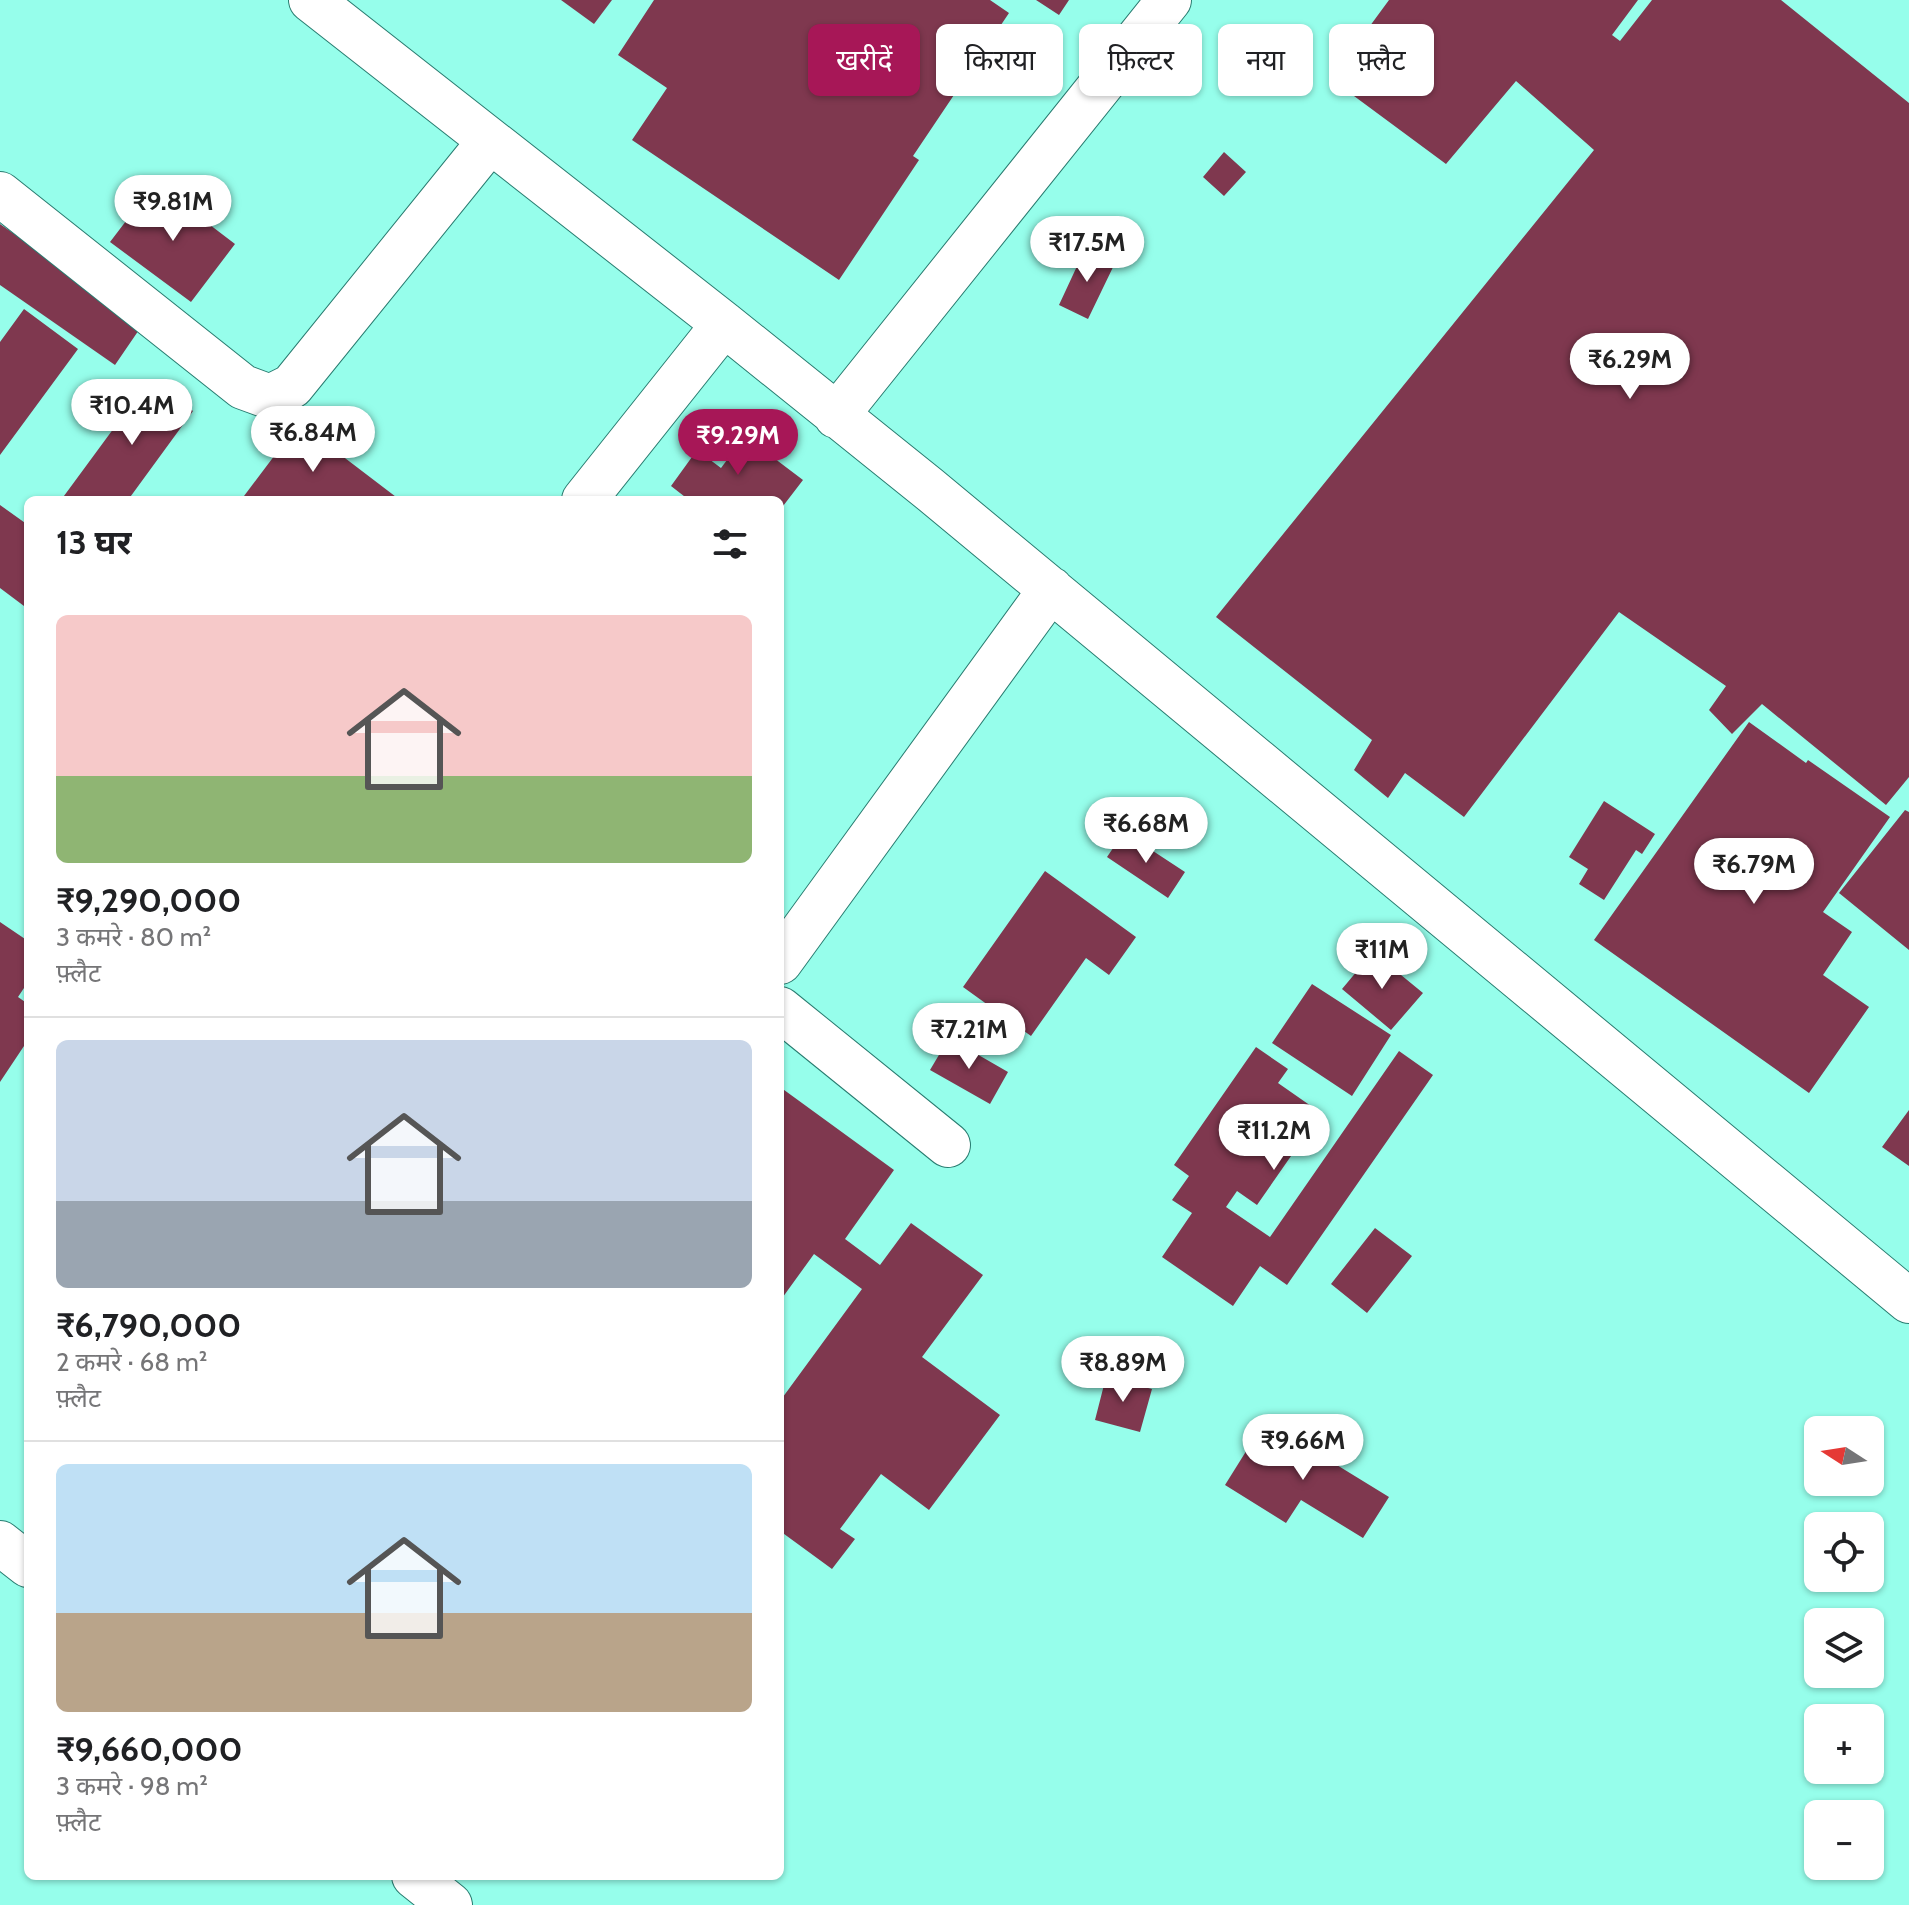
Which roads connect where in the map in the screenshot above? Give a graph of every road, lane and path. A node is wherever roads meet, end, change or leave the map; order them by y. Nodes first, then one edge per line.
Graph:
1 (311, 0) edge
2 (1169, 0) edge
3 (490, 141) junction
4 (0, 194) edge
5 (724, 324) junction
6 (836, 416) junction
7 (587, 496) edge
8 (1051, 589) junction
9 (784, 956) edge
10 (784, 1012) edge
11 (948, 1145) dead end
12 (1909, 1301) edge
13 (0, 1543) edge
14 (24, 1562) edge
15 (419, 1880) edge
16 (450, 1905) edge

1 - 3 street
2 - 6 street
3 - 4 street
3 - 5 street
5 - 6 street
5 - 7 street
6 - 8 street
8 - 9 street
8 - 12 street
10 - 11 street
13 - 14 street
15 - 16 street

